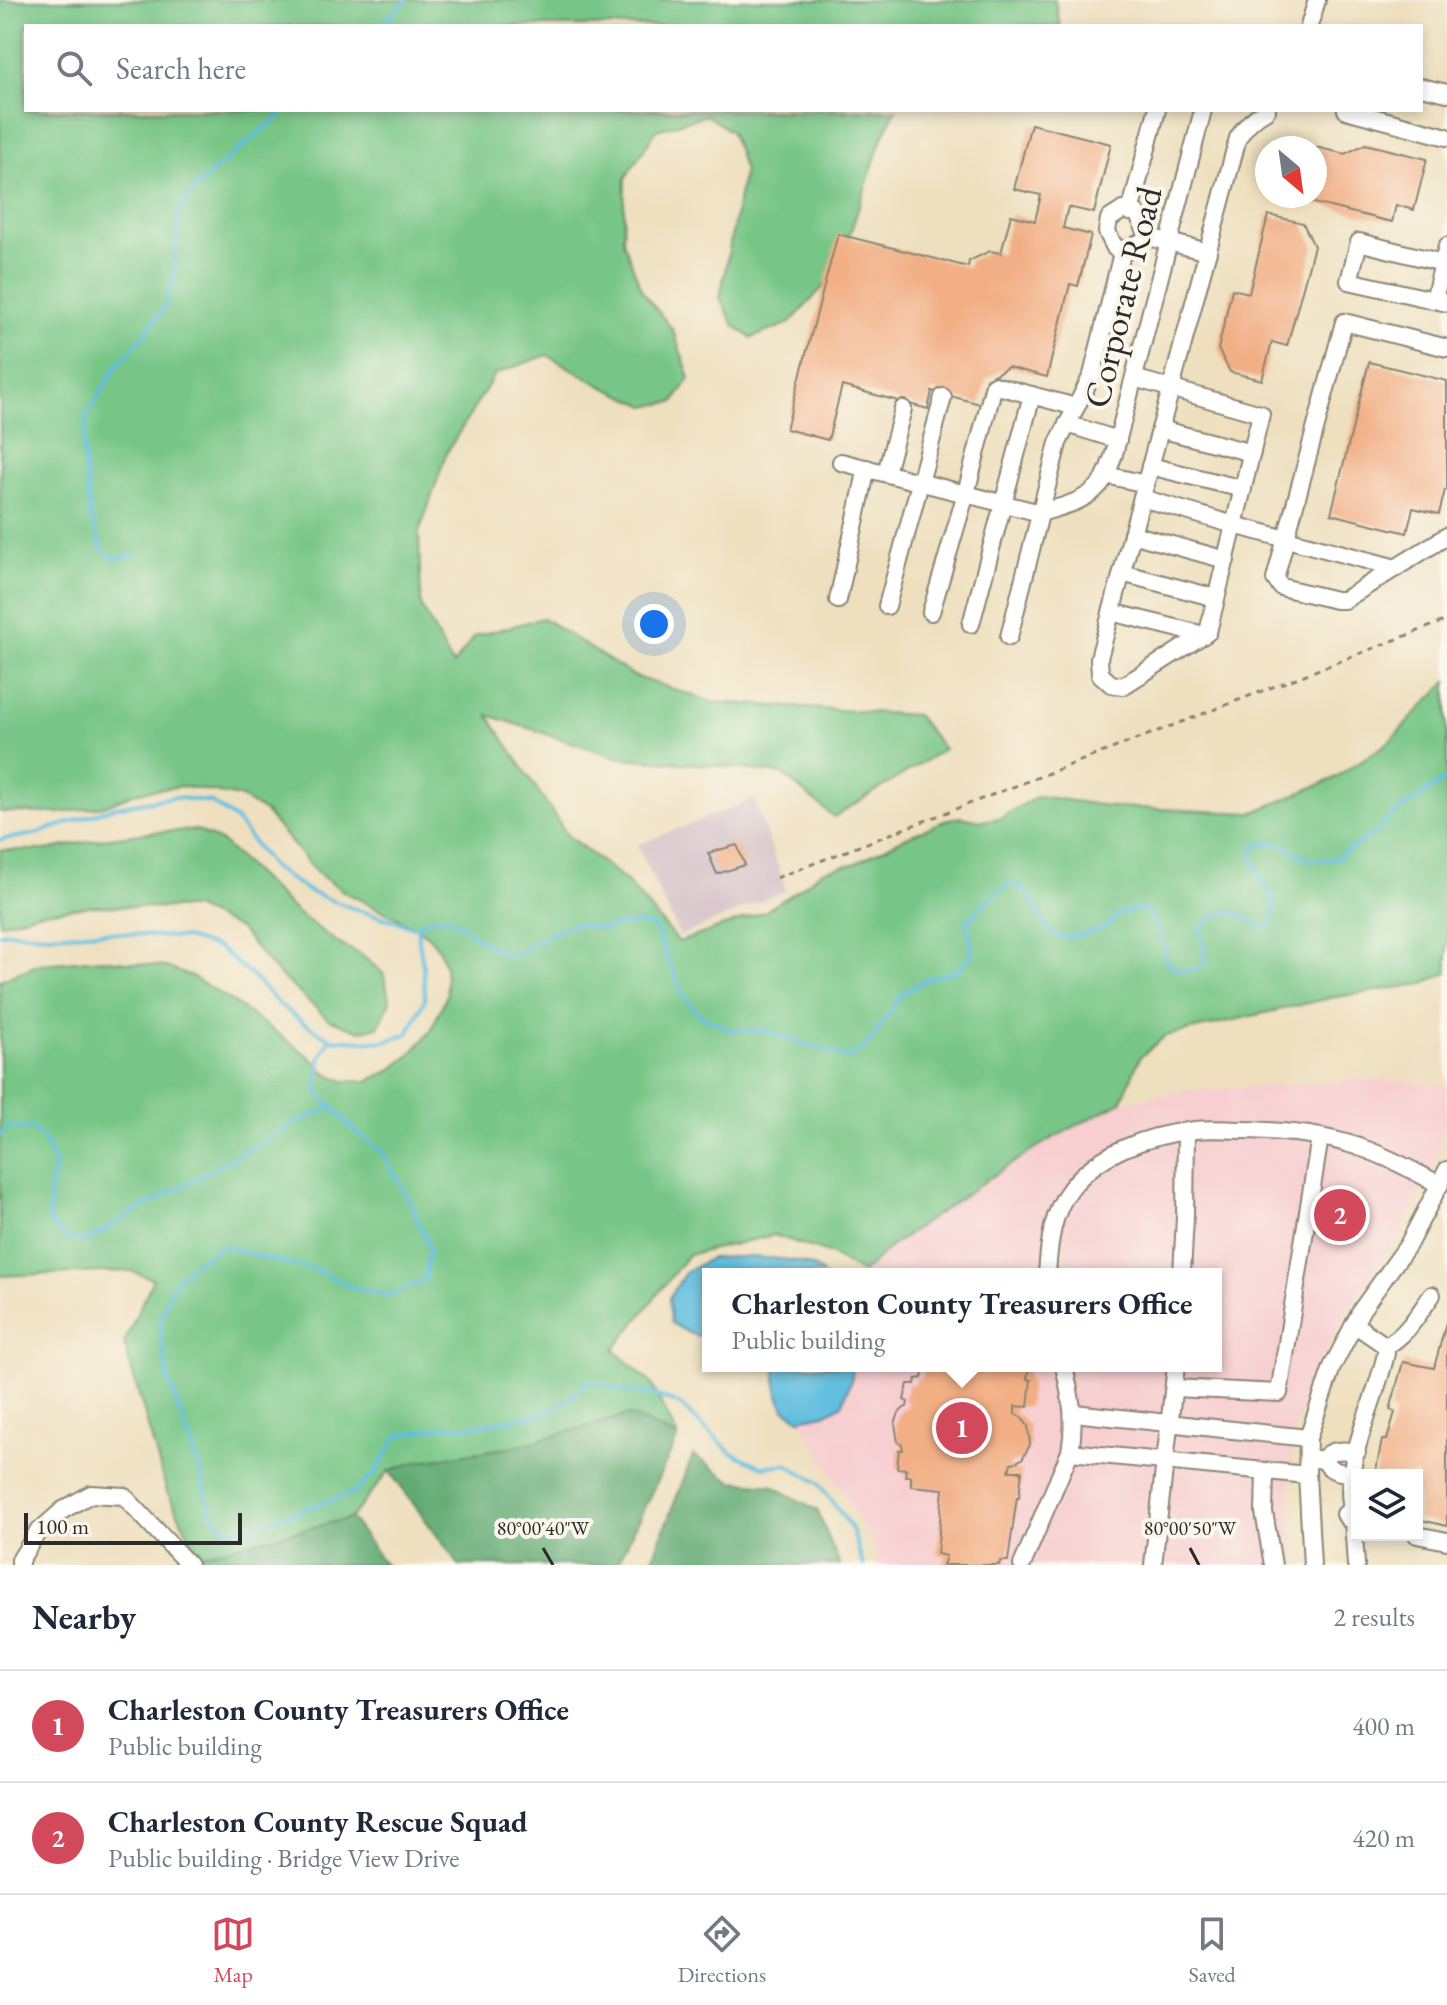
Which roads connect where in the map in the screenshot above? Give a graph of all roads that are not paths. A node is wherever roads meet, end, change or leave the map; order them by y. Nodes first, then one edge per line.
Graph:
1 (1317, 0) edge
2 (1310, 24) edge
3 (1423, 87) edge
4 (1447, 93) edge
5 (1156, 112) edge
6 (1202, 112) edge
7 (1263, 112) edge
8 (1353, 112) edge
9 (1447, 137) edge
10 (1130, 212) junction
11 (1149, 237) junction
12 (1169, 243) junction
13 (1447, 246) edge
14 (1123, 249) junction
15 (1208, 252) junction
16 (1443, 263) junction
17 (1440, 301) edge
18 (1447, 348) edge
19 (1134, 378) junction
20 (1171, 390) junction
21 (1032, 395) junction
22 (943, 397) dead end
23 (1076, 407) junction
24 (903, 409) dead end
25 (1067, 424) junction
26 (1160, 429) junction
27 (1118, 440) junction
28 (1252, 453) junction
29 (841, 462) dead end
30 (1150, 466) junction
31 (867, 468) junction
32 (886, 473) junction
33 (1106, 475) junction
34 (919, 482) junction
35 (1243, 489) junction
36 (1144, 491) junction
37 (966, 493) junction
38 (1004, 503) junction
39 (1040, 513) junction
40 (1234, 525) junction
41 (1132, 534) junction
42 (1447, 536) edge
43 (1285, 538) junction
44 (1226, 560) junction
45 (1396, 568) junction
46 (1122, 573) junction
47 (1216, 598) junction
48 (838, 600) dead end
49 (887, 606) dead end
50 (931, 612) dead end
51 (1111, 612) junction
52 (971, 624) dead end
53 (1204, 635) junction
54 (1009, 637) dead end
55 (1186, 1132) junction
56 (1320, 1137) junction
57 (1444, 1178) edge
58 (1047, 1268) edge
59 (1182, 1268) edge
60 (1432, 1295) dead end
61 (1354, 1324) junction
62 (1386, 1346) junction
63 (1065, 1372) edge
64 (1175, 1372) edge
65 (1174, 1388) junction
66 (1074, 1413) junction
67 (1170, 1423) junction
68 (1308, 1438) junction
69 (1070, 1452) junction
70 (1357, 1452) junction
71 (1308, 1458) junction
72 (1325, 1460) junction
73 (1165, 1461) junction
74 (1353, 1469) edge
75 (1265, 1471) junction
76 (1351, 1474) edge
77 (1307, 1475) junction
78 (1423, 1536) edge
79 (1356, 1541) edge
80 (1447, 1541) edge
81 (20, 1565) edge
82 (189, 1565) edge
83 (1022, 1565) edge
84 (1153, 1565) edge
85 (1273, 1565) edge
86 (1312, 1565) edge
87 (1357, 1565) edge

1 - 2 street
3 - 4 street
5 - 10 street
6 - 12 street, Corporate Road
7 - 15 street
8 - 9 street
10 - 11 street
10 - 14 street
11 - 12 street
11 - 14 street
12 - 15 street
12 - 19 street, Corporate Road
13 - 16 street
14 - 23 street
15 - 20 street
16 - 17 street
16 - 17 street
18 - 43 street
19 - 20 street
19 - 27 street, Corporate Road
20 - 26 street
20 - 28 street
21 - 23 street
21 - 37 street
21 - 38 street
22 - 34 street
23 - 25 street
24 - 32 street
25 - 27 street
25 - 39 street
26 - 28 street
26 - 30 street
27 - 33 street, Corporate Road
28 - 35 street
29 - 31 street
30 - 35 street
30 - 36 street
31 - 32 street
31 - 48 street
32 - 34 street
33 - 36 street
33 - 39 street, Corporate Road
34 - 37 street
34 - 49 street
35 - 40 street
36 - 40 street
36 - 41 street
37 - 38 street
37 - 50 street
38 - 39 street
38 - 52 street
39 - 54 street
40 - 43 street
40 - 44 street
41 - 44 street
41 - 46 street
42 - 45 street
43 - 45 street
43 - 45 street
44 - 47 street
46 - 47 street
46 - 51 street
47 - 53 street
51 - 53 street
51 - 53 street
55 - 56 street
55 - 58 street
55 - 59 street
56 - 57 street
56 - 65 street
57 - 61 street
60 - 62 street
61 - 62 street
61 - 68 street
62 - 70 street
63 - 66 street
64 - 65 street
65 - 67 street
66 - 67 street
66 - 69 street
67 - 68 street
67 - 73 street
68 - 71 street
69 - 73 street
69 - 83 street
70 - 72 street
70 - 74 street
71 - 72 street
71 - 77 street
72 - 76 street
73 - 75 street
73 - 84 street
75 - 77 street
75 - 85 street
77 - 86 street
78 - 80 street
79 - 87 street
81 - 82 street

